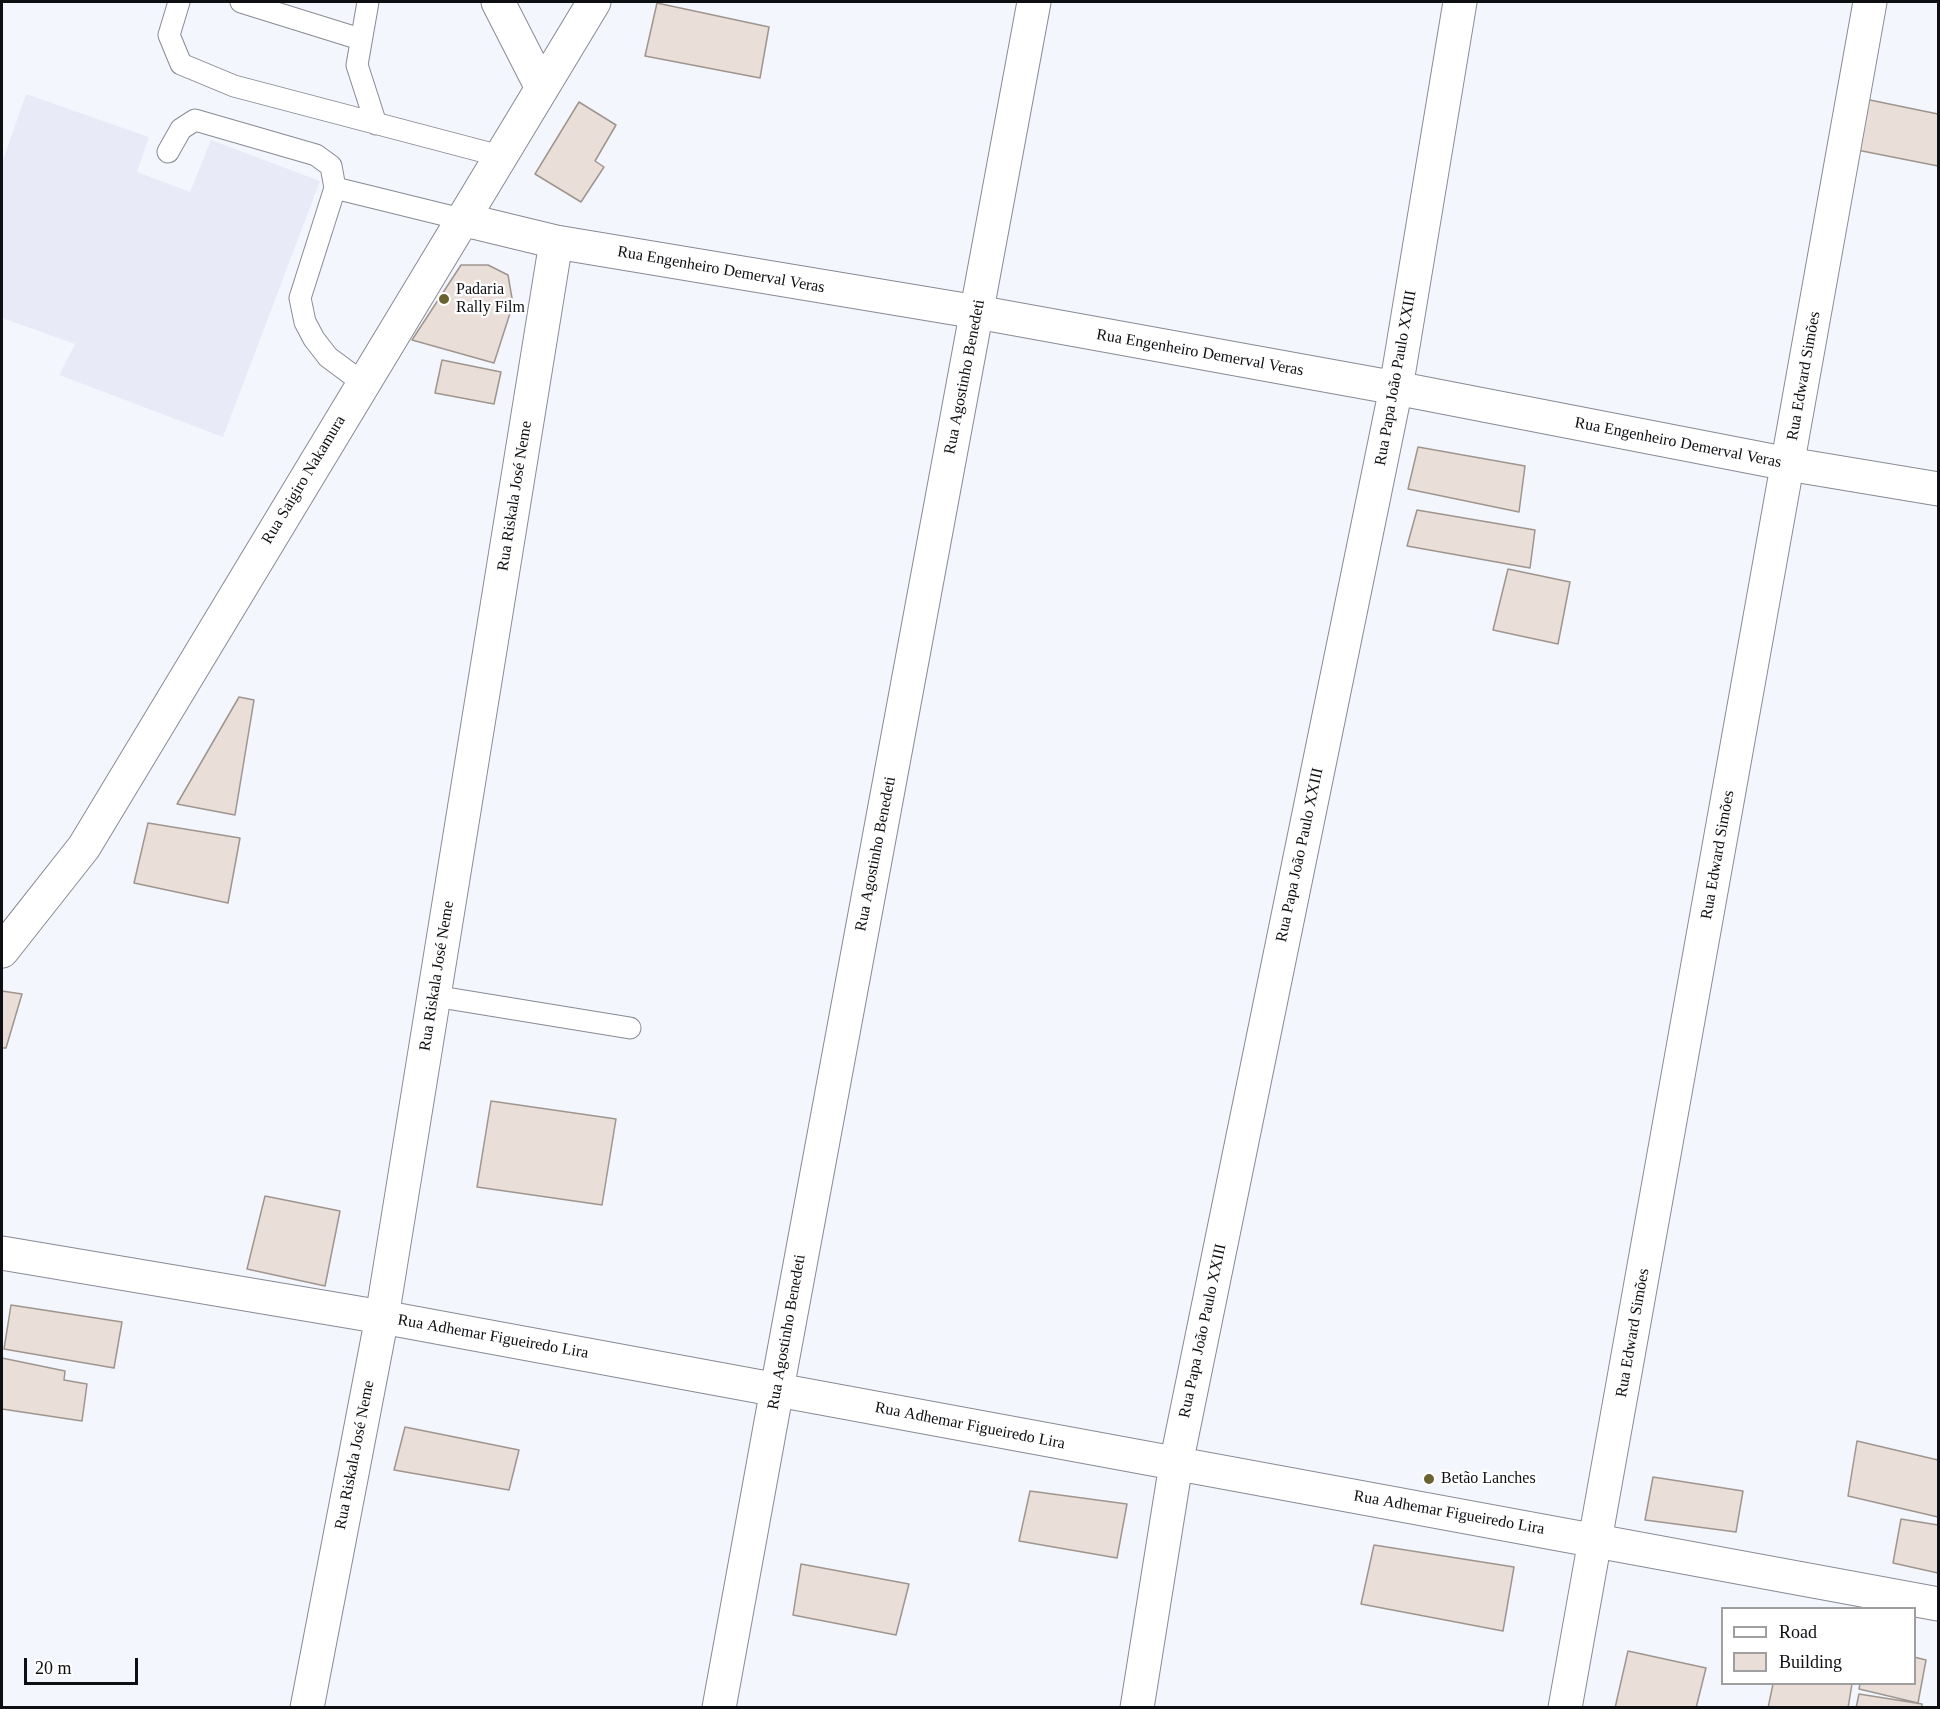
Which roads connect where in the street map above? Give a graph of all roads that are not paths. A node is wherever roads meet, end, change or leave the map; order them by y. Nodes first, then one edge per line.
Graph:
1 (179, 2) edge
2 (241, 2) edge
3 (368, 2) edge
4 (498, 2) edge
5 (594, 2) edge
6 (1034, 2) edge
7 (1460, 2) edge
8 (1870, 2) edge
9 (360, 39) junction
10 (542, 88) junction
11 (376, 124) junction
12 (168, 152) dead end
13 (500, 156) junction
14 (335, 188) junction
15 (461, 219) junction
16 (556, 242) junction
17 (977, 312) junction
18 (363, 383) junction
19 (1396, 388) junction
20 (1788, 464) junction
21 (1938, 489) edge
22 (2, 951) edge
23 (434, 996) junction
24 (630, 1028) dead end
25 (2, 1253) edge
26 (382, 1317) junction
27 (777, 1389) junction
28 (1176, 1464) junction
29 (1596, 1540) junction
30 (1938, 1604) edge
31 (307, 1707) edge
32 (719, 1707) edge
33 (1137, 1707) edge
34 (1565, 1707) edge

1 - 11 lane
2 - 9 lane
3 - 9 lane
4 - 10 street
5 - 10 street, Rua Saigiro Nakamura
6 - 17 street, Rua Agostinho Benedeti
7 - 19 street, Rua Papa João Paulo XXIII
8 - 20 street, Rua Edward Simões
9 - 11 lane
10 - 13 street, Rua Saigiro Nakamura
11 - 13 lane
12 - 14 lane
13 - 15 street, Rua Saigiro Nakamura
14 - 15 lane
14 - 18 lane
15 - 16 street, Rua Engenheiro Demerval Veras
15 - 18 street, Rua Saigiro Nakamura
16 - 17 street, Rua Engenheiro Demerval Veras
16 - 23 street, Rua Riskala José Neme
17 - 19 street, Rua Engenheiro Demerval Veras
17 - 27 street, Rua Agostinho Benedeti
18 - 22 street, Rua Saigiro Nakamura
19 - 20 street, Rua Engenheiro Demerval Veras
19 - 28 street, Rua Papa João Paulo XXIII
20 - 21 street, Rua Engenheiro Demerval Veras
20 - 29 street, Rua Edward Simões
23 - 24 lane
23 - 26 street, Rua Riskala José Neme
25 - 26 street, Rua Adhemar Figueiredo Lira
26 - 27 street, Rua Adhemar Figueiredo Lira
26 - 31 street, Rua Riskala José Neme
27 - 28 street, Rua Adhemar Figueiredo Lira
27 - 32 street, Rua Agostinho Benedeti
28 - 29 street, Rua Adhemar Figueiredo Lira
28 - 33 street, Rua Papa João Paulo XXIII
29 - 30 street, Rua Adhemar Figueiredo Lira
29 - 34 street, Rua Edward Simões

